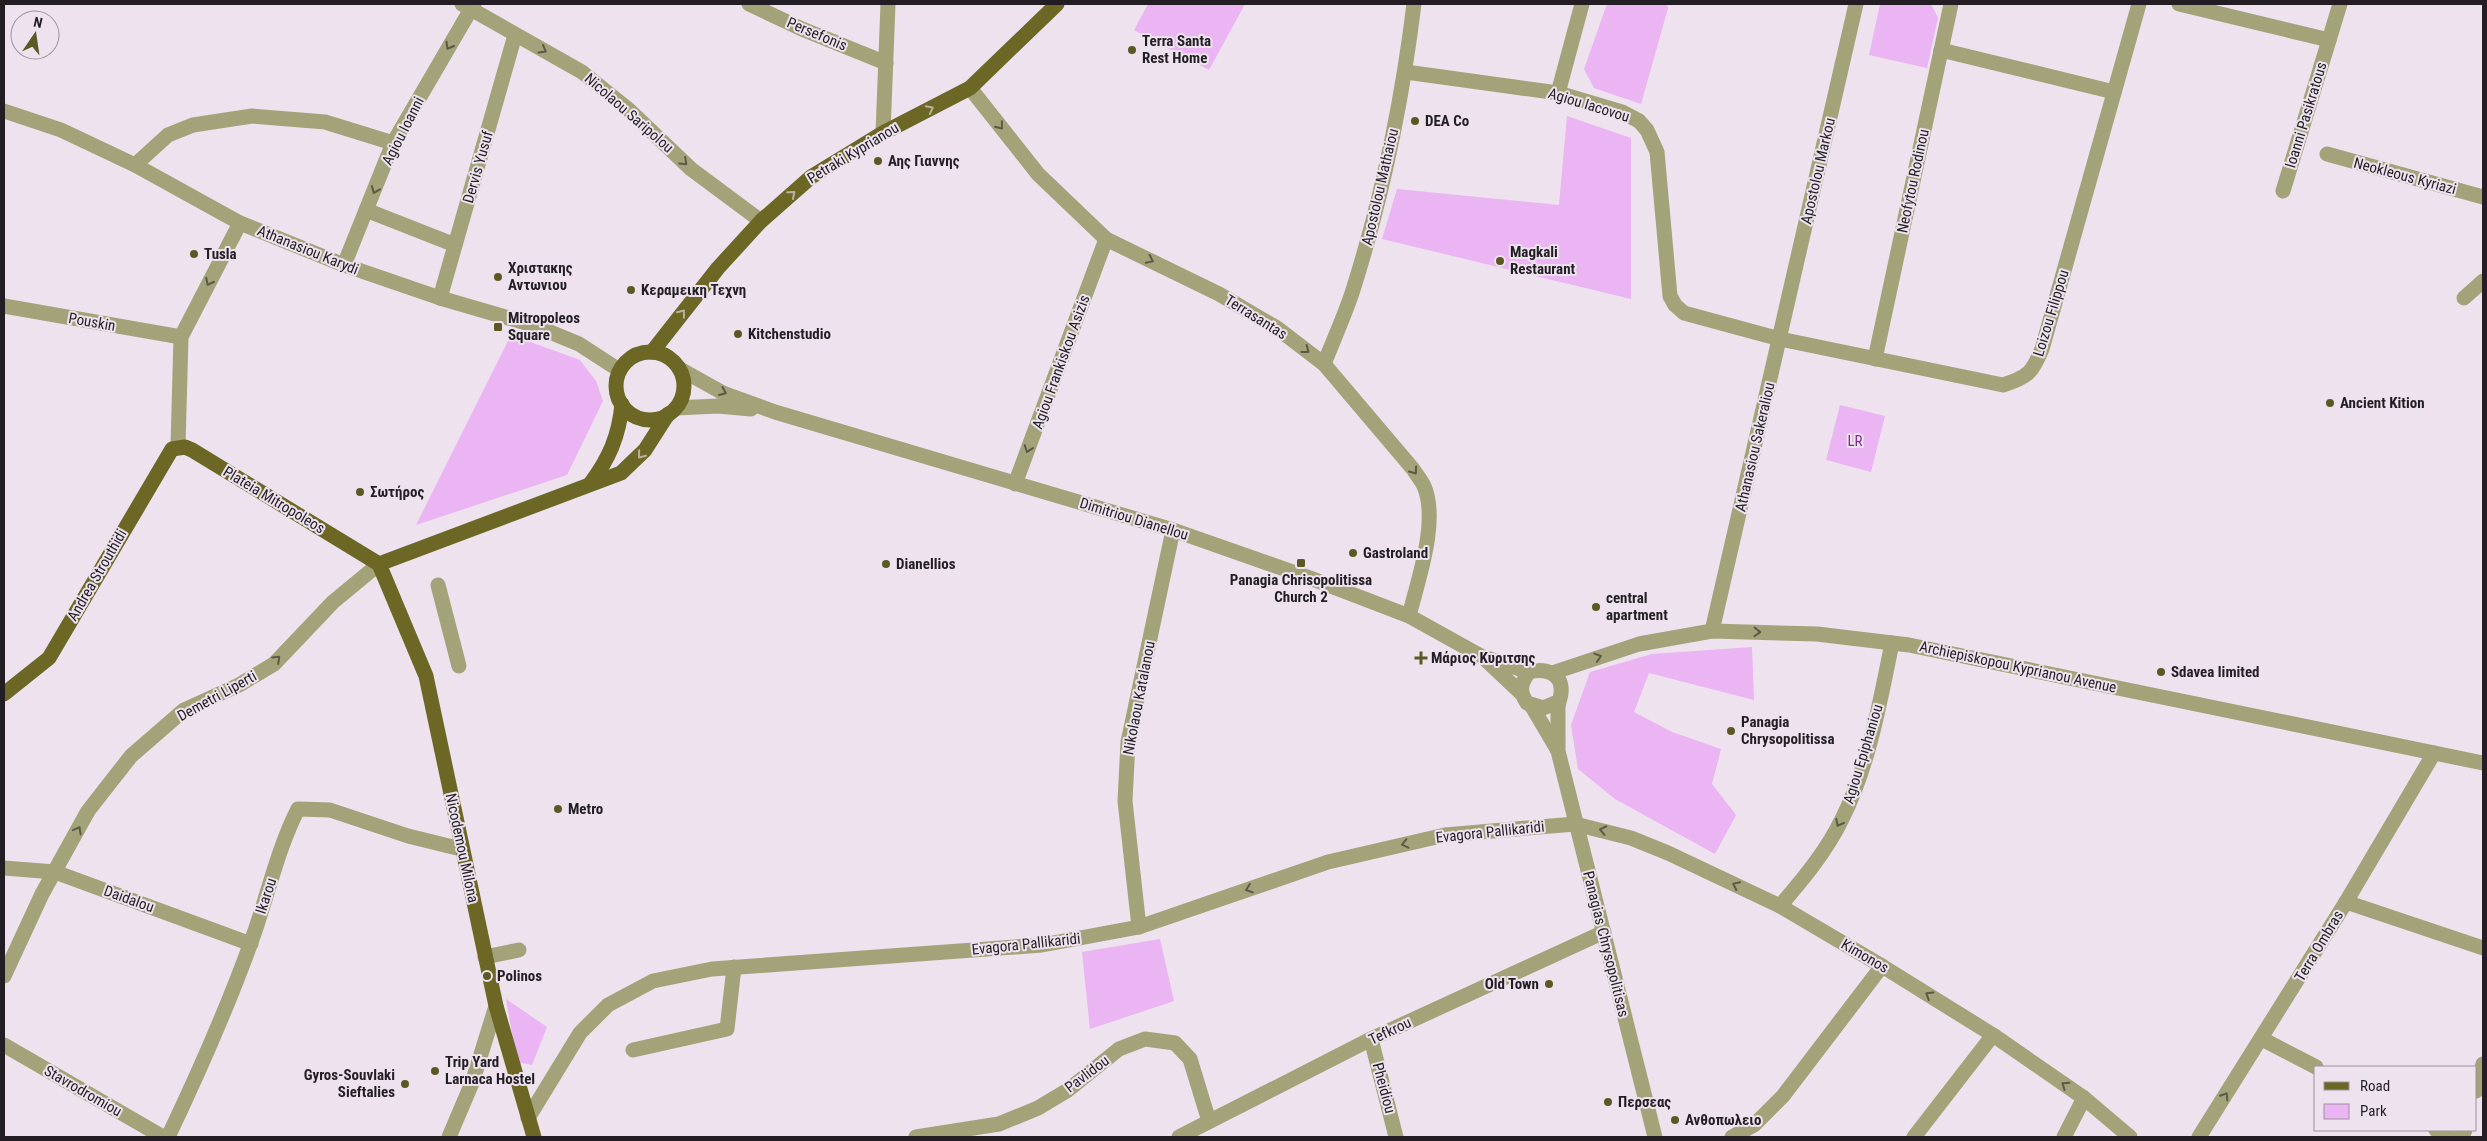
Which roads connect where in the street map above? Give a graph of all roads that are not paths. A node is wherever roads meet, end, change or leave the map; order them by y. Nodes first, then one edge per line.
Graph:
1 (749, 4) edge
2 (888, 4) edge
3 (1057, 4) edge
4 (1414, 4) edge
5 (1582, 4) edge
6 (1856, 4) edge
7 (1952, 4) edge
8 (2139, 4) edge
9 (2179, 4) edge
10 (2340, 4) edge
11 (468, 6) edge
12 (515, 35) junction
13 (2329, 40) junction
14 (1941, 50) junction
15 (886, 63) junction
16 (1406, 72) junction
17 (970, 88) junction
18 (2114, 92) junction
19 (1558, 93) junction
20 (4, 111) edge
21 (882, 133) junction
22 (393, 143) junction
23 (2327, 154) dead end
24 (135, 164) junction
25 (2283, 190) dead end
26 (2483, 197) edge
27 (366, 210) junction
28 (761, 221) junction
29 (240, 223) junction
30 (1106, 239) junction
31 (455, 245) junction
32 (344, 265) junction
33 (2483, 281) edge
34 (440, 298) junction
35 (2464, 298) dead end
36 (4, 306) edge
37 (180, 337) junction
38 (1780, 339) junction
39 (652, 352) junction
40 (1874, 359) junction
41 (1324, 364) junction
42 (680, 369) junction
43 (620, 370) junction
44 (622, 404) junction
45 (672, 411) junction
46 (775, 412) junction
47 (178, 446) junction
48 (590, 484) junction
49 (1015, 484) junction
50 (1173, 530) junction
51 (379, 564) junction
52 (438, 585) dead end
53 (1410, 616) junction
54 (1712, 631) junction
55 (1892, 643) junction
56 (1481, 656) junction
57 (459, 666) dead end
58 (1528, 672) junction
59 (1552, 673) junction
60 (1521, 693) junction
61 (4, 694) edge
62 (1558, 702) junction
63 (1531, 705) junction
64 (1558, 751) junction
65 (2434, 753) junction
66 (2483, 763) edge
67 (1575, 824) junction
68 (461, 849) junction
69 (4, 868) edge
70 (55, 872) junction
71 (2346, 902) junction
72 (1780, 906) junction
73 (1139, 927) junction
74 (1604, 932) junction
75 (251, 944) junction
76 (2483, 948) edge
77 (519, 950) dead end
78 (485, 957) junction
79 (1882, 966) junction
80 (734, 967) junction
81 (4, 976) edge
82 (496, 1006) junction
83 (1993, 1034) junction
84 (1371, 1039) junction
85 (2262, 1040) junction
86 (4, 1045) edge
87 (633, 1050) dead end
88 (2483, 1064) edge
89 (2314, 1067) edge
90 (2477, 1086) edge
91 (2084, 1098) junction
92 (528, 1118) junction
93 (1209, 1121) junction
94 (2438, 1131) edge
95 (1195, 1133) edge
96 (163, 1137) edge
97 (168, 1137) edge
98 (449, 1137) edge
99 (534, 1137) edge
100 (916, 1137) edge
101 (1179, 1137) edge
102 (1396, 1137) edge
103 (1655, 1137) edge
104 (1732, 1137) edge
105 (1914, 1137) edge
106 (2064, 1137) edge
107 (2130, 1137) edge
108 (2199, 1137) edge
109 (2450, 1137) edge

1 - 15 street, Persefonis
2 - 15 street
3 - 17 main road, Petraki Kyprianou
4 - 16 street, Apostolou Mathaiou
5 - 19 street
6 - 38 street, Apostolou Markou
7 - 14 street, Neofytou Rodinou
8 - 18 street, Loizou Filippou
9 - 13 street
10 - 13 street, Ioanni Pasikratous
11 - 12 street, Nicolaou Saripolou
11 -> 22 street, Agiou Ioanni
12 -> 28 street, Nicolaou Saripolou
12 - 31 street, Dervis Yusuf
13 - 25 street, Ioanni Pasikratous
14 - 18 street
14 - 40 street, Neofytou Rodinou
15 - 21 street
16 - 19 street, Agiou Iacovou
16 - 41 street, Apostolou Mathaiou
21 -> 17 main road, Petraki Kyprianou
17 -> 30 street, Terrasantas
18 - 40 street, Loizou Filippou
19 - 38 street, Agiou Iacovou
20 - 24 street, Athanasiou Karydi
28 -> 21 main road, Petraki Kyprianou
22 - 24 street
22 -> 27 street, Agiou Ioanni
23 - 26 street, Neokleous Kyriazi
24 - 29 street, Athanasiou Karydi
27 - 31 street
27 - 32 street, Agiou Ioanni
39 -> 28 main road, Petraki Kyprianou
29 - 32 street, Athanasiou Karydi
29 -> 37 street
30 -> 41 street, Terrasantas
30 -> 49 street, Agiou Frankiskou Asizis
31 - 34 street, Dervis Yusuf
32 - 34 street, Athanasiou Karydi
33 - 35 street
34 - 43 street, Athanasiou Karydi
36 - 37 street, Pouskin
37 - 47 street
38 - 40 street, Loizou Filippou
38 - 54 street, Athanasiou Sakeraliou
39 - 42 main road
39 - 43 main road
41 -> 53 street, Terrasantas
42 - 45 main road
42 -> 46 street, Dimitriou Dianellou
43 - 44 main road
44 - 45 main road
44 - 48 main road
45 - 46 street, Dimitriou Dianellou
45 -> 48 main road
46 - 49 street, Dimitriou Dianellou
47 - 51 main road, Plateia Mitropoleos
47 - 61 main road, Andrea Strouthidi
48 - 51 main road
49 - 50 street, Dimitriou Dianellou
50 - 53 street, Dimitriou Dianellou
50 - 73 street, Nikolaou Katalanou
51 - 68 main road, Nicodemou Milona
70 -> 51 street, Demetri Liperti
52 - 57 street
53 - 56 street, Dimitriou Dianellou
54 -> 55 street, Archiepiskopou Kyprianou Avenue
59 -> 54 street, Archiepiskopou Kyprianou Avenue
55 - 65 street, Archiepiskopou Kyprianou Avenue
55 -> 72 street, Agiou Epiphaniou
56 - 58 street, Dimitriou Dianellou
56 - 60 street, Dimitriou Dianellou
58 - 59 street, Archiepiskopou Kyprianou Avenue
58 - 60 street
59 - 62 street
60 - 63 street
62 - 63 street
62 - 64 street, Panagias Chrysopolitisas
63 - 64 street, Panagias Chrysopolitisas
64 - 67 street, Panagias Chrysopolitisas
65 - 66 street, Archiepiskopou Kyprianou Avenue
65 - 71 street, Terra Ombras
72 -> 67 street, Kimonos
67 -> 73 street, Evagora Pallikaridi
67 - 74 street, Panagias Chrysopolitisas
68 - 75 street, Ikarou
68 - 78 main road, Nicodemou Milona
69 - 70 street, Daidalou
70 - 75 street, Daidalou
70 - 81 street, Demetri Liperti
71 - 76 street
71 - 85 street, Terra Ombras
72 - 79 street, Kimonos
73 - 80 street, Evagora Pallikaridi
74 - 84 street, Tefkrou
74 - 103 street, Panagias Chrysopolitisas
75 - 97 street, Ikarou
77 - 78 street
78 - 82 main road, Nicodemou Milona
83 -> 79 street, Kimonos
79 - 104 street
80 - 87 street
80 - 92 street, Evagora Pallikaridi
82 - 92 main road, Nicodemou Milona
82 - 98 street
91 -> 83 street, Kimonos
83 - 105 street
84 - 93 street, Tefkrou
84 - 102 street, Pheidiou
85 - 89 street
108 -> 85 street, Terra Ombras
86 - 96 street, Stavrodromiou
88 - 90 street
91 - 106 street
91 - 107 street, Kimonos
92 - 99 main road, Nicodemou Milona
93 - 95 street, Tefkrou
93 - 100 street, Pavlidou
94 - 109 street
95 - 101 street, Tefkrou

